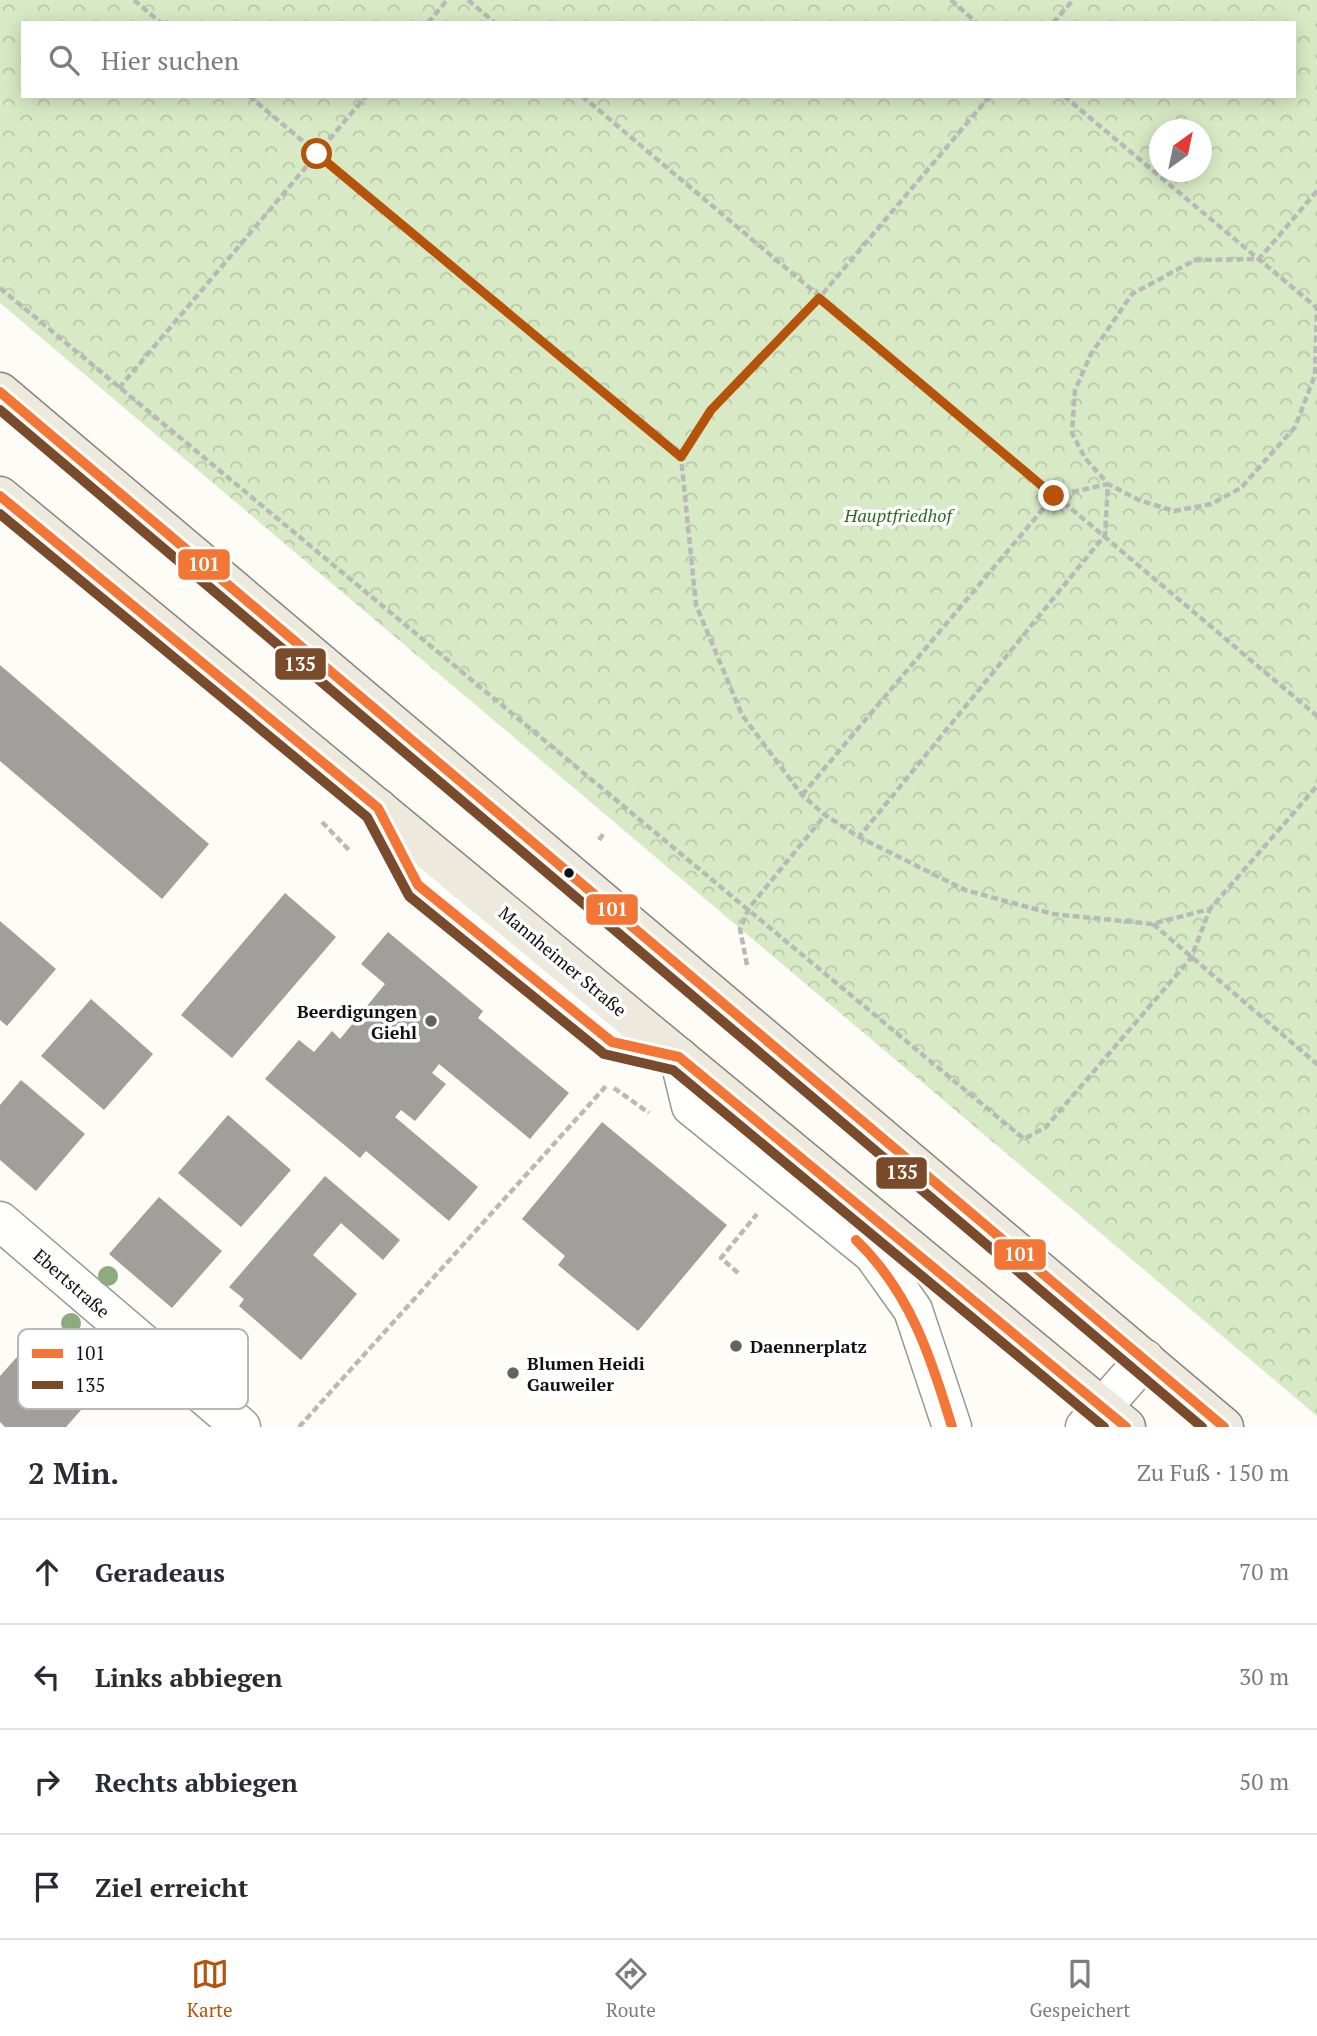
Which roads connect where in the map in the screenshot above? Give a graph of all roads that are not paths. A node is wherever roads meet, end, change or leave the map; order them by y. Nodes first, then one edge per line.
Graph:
1 (0, 392) edge
2 (0, 496) edge
3 (679, 1057) junction
4 (0, 1221) edge
5 (126, 1329) edge
6 (1145, 1359) junction
7 (220, 1409) edge
8 (1105, 1420) edge
9 (241, 1427) edge
10 (952, 1427) edge
11 (1223, 1427) edge

1 - 6 main road
2 - 3 main road, Mannheimer Straße
3 - 8 main road, Mannheimer Straße
3 - 10 street
4 - 5 street, Ebertstraße
6 - 8 street
6 - 11 main road
7 - 9 street, Ebertstraße

